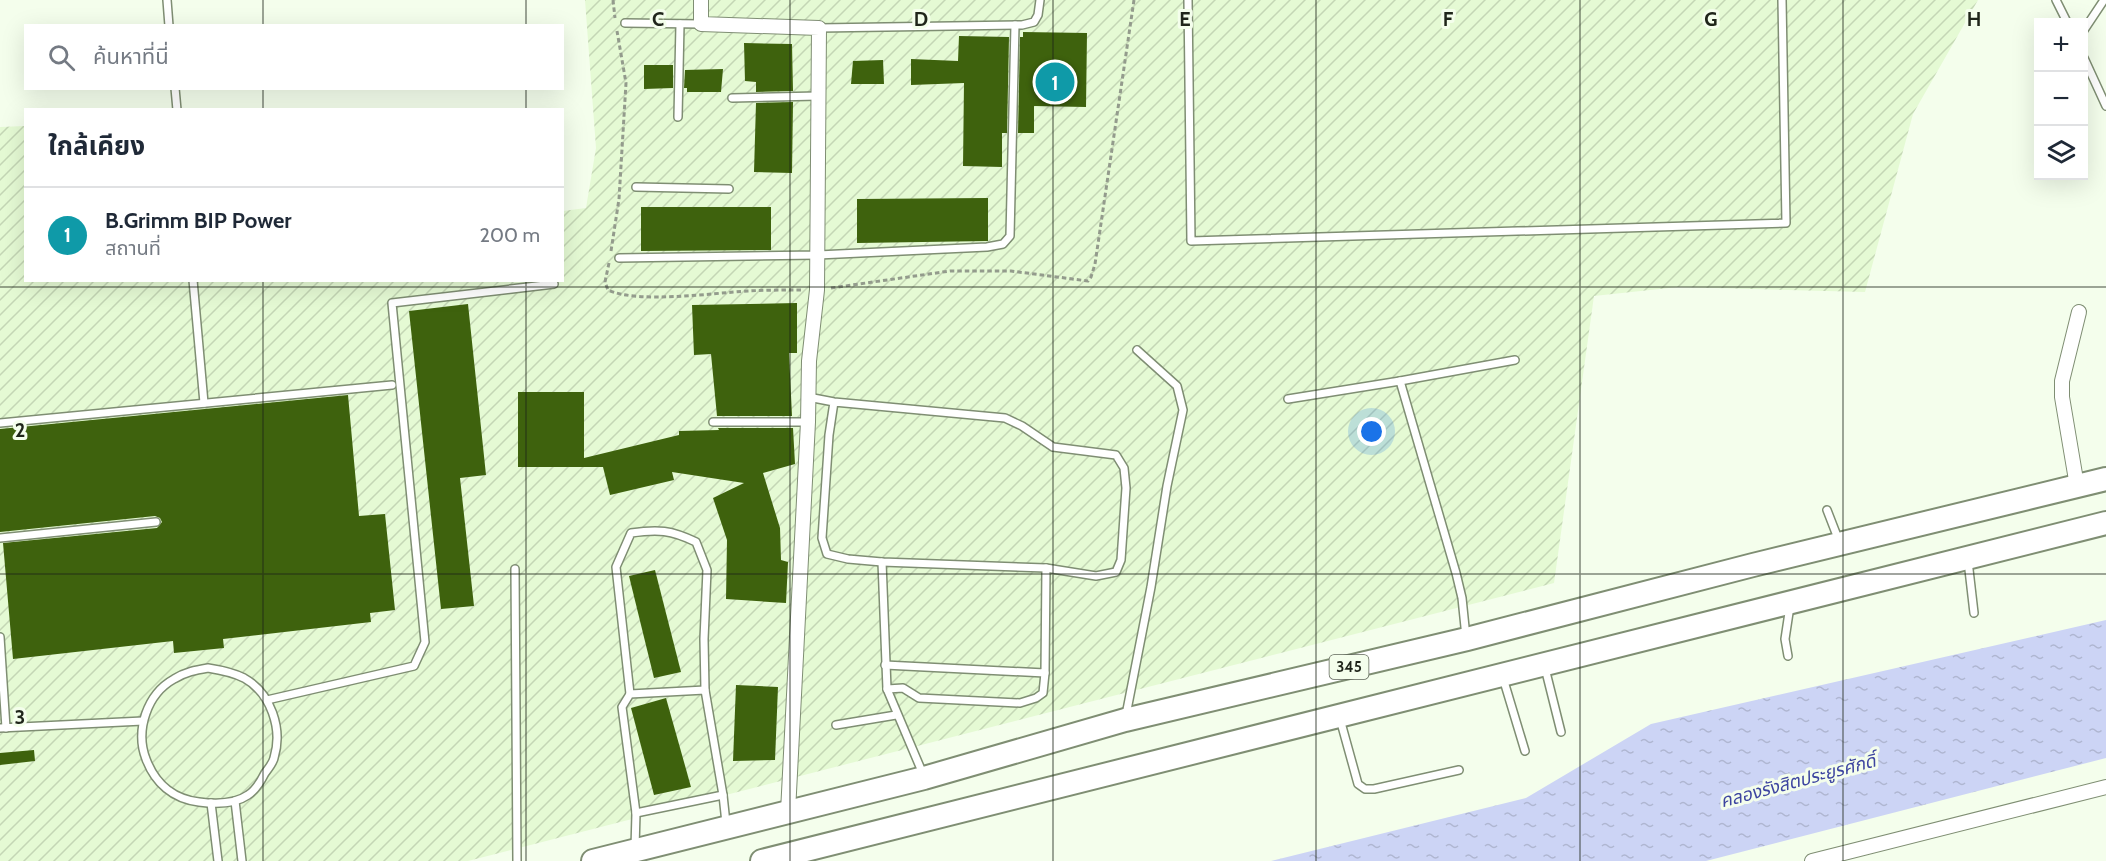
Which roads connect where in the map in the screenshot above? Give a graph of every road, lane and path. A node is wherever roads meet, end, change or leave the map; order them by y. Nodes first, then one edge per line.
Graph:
1 (167, 0) edge
2 (613, 0) edge
3 (701, 0) edge
4 (1040, 0) edge
5 (1134, 0) edge
6 (1188, 0) edge
7 (1782, 0) edge
8 (2056, 0) edge
9 (2104, 0) edge
10 (2065, 18) edge
11 (625, 23) dead end
12 (169, 24) edge
13 (680, 24) junction
14 (701, 24) junction
15 (2088, 24) edge
16 (1015, 25) junction
17 (819, 28) junction
18 (2088, 67) edge
19 (175, 90) edge
20 (818, 96) junction
21 (732, 98) dead end
22 (2106, 106) edge
23 (177, 108) edge
24 (678, 117) dead end
25 (636, 187) dead end
26 (729, 189) dead end
27 (610, 251) dead end
28 (818, 255) junction
29 (619, 258) dead end
30 (609, 262) dead end
31 (193, 282) edge
32 (554, 284) dead end
33 (817, 290) junction
34 (2079, 312) dead end
35 (1137, 350) dead end
36 (1515, 360) dead end
37 (1400, 381) junction
38 (392, 385) dead end
39 (808, 397) junction
40 (1288, 399) dead end
41 (834, 402) junction
42 (204, 403) junction
43 (713, 422) dead end
44 (808, 422) junction
45 (0, 423) edge
46 (2106, 479) edge
47 (2077, 486) junction
48 (1827, 510) dead end
49 (156, 522) dead end
50 (2106, 523) edge
51 (0, 538) edge
52 (1840, 544) junction
53 (1967, 558) junction
54 (882, 562) junction
55 (1046, 568) junction
56 (515, 569) dead end
57 (1790, 604) junction
58 (1974, 613) dead end
59 (0, 637) edge
60 (1467, 639) junction
61 (1788, 656) dead end
62 (885, 665) junction
63 (1545, 665) junction
64 (1045, 673) junction
65 (1502, 676) junction
66 (886, 689) junction
67 (705, 690) junction
68 (630, 694) junction
69 (267, 700) junction
70 (896, 715) junction
71 (1340, 716) junction
72 (1125, 720) junction
73 (142, 721) junction
74 (836, 725) dead end
75 (3, 728) edge
76 (1561, 732) dead end
77 (1525, 751) dead end
78 (1459, 770) dead end
79 (924, 778) junction
80 (2106, 787) edge
81 (723, 795) junction
82 (235, 801) junction
83 (211, 803) junction
84 (788, 812) junction
85 (636, 813) junction
86 (726, 827) junction
87 (634, 850) junction
88 (1817, 860) edge
89 (218, 861) edge
90 (242, 861) edge
91 (517, 861) edge
92 (593, 861) edge
93 (762, 861) edge

1 - 12 lane
2 - 27 path
3 - 14 street
4 - 16 lane
5 - 33 path
6 - 7 lane
8 - 10 lane
9 - 15 lane
11 - 13 lane
13 - 14 lane
13 - 24 lane
14 - 17 street
16 - 17 lane
16 - 28 lane
17 - 20 street
18 - 22 lane
19 - 23 lane
20 - 21 lane
20 - 28 street
25 - 26 lane
28 - 29 lane
28 - 33 street
30 - 33 path
31 - 42 lane
32 - 69 lane
33 - 39 street
34 - 47 street
35 - 72 lane
36 - 37 lane
37 - 40 lane
37 - 60 lane
38 - 42 lane
39 - 41 lane
39 - 44 street
41 - 54 lane
41 - 55 lane
42 - 45 lane
43 - 44 lane
44 - 84 street
46 - 47 main road, 345
47 - 52 main road, 345
48 - 52 lane
49 - 51 lane
50 - 53 main road
52 - 60 main road, 345
53 - 57 main road
53 - 58 lane
54 - 55 lane
54 - 62 lane
55 - 64 lane
56 - 91 lane
57 - 61 lane
57 - 63 main road
59 - 75 lane
60 - 72 main road, 345
62 - 64 lane
62 - 66 lane
63 - 65 main road
63 - 76 lane
64 - 66 lane
65 - 71 main road
65 - 77 lane
66 - 70 lane
67 - 68 lane
67 - 68 lane
67 - 81 lane
68 - 85 lane
69 - 73 lane
69 - 82 lane
70 - 74 lane
70 - 79 lane
71 - 78 lane
71 - 93 main road
72 - 79 main road, 345
73 - 75 lane
73 - 83 lane
79 - 84 main road, 345
80 - 88 street
81 - 85 lane
81 - 86 lane
82 - 83 lane
82 - 90 lane
83 - 89 lane
84 - 86 main road, 345
85 - 87 lane
86 - 87 main road, 345
87 - 92 main road, 345

